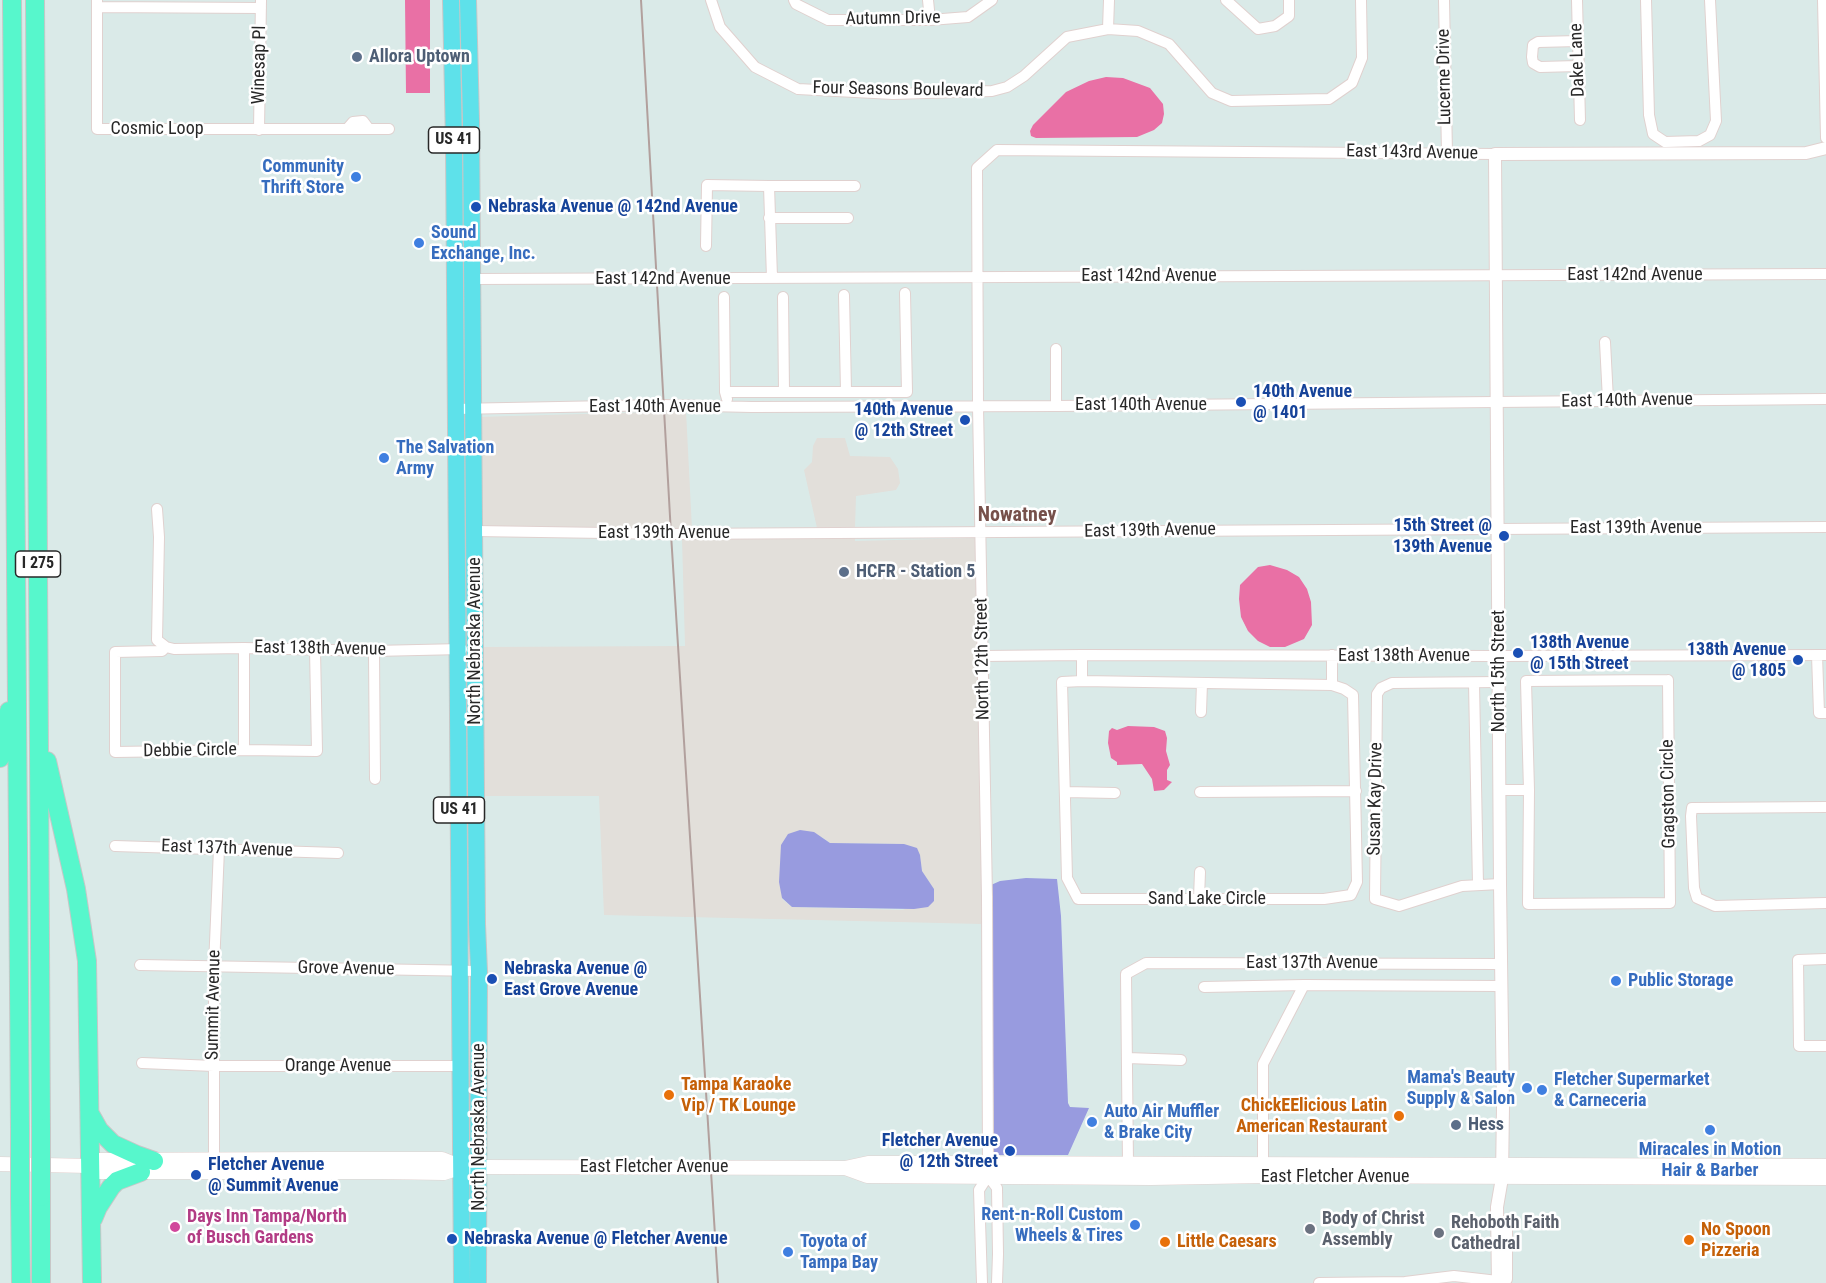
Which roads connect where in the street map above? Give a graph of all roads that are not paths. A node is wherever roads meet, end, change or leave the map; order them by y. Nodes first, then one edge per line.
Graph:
1 (12, 0) edge
2 (34, 0) edge
3 (451, 0) edge
4 (468, 0) edge
5 (711, 0) edge
6 (794, 0) edge
7 (928, 0) edge
8 (992, 0) edge
9 (1109, 0) edge
10 (1226, 0) edge
11 (1289, 0) edge
12 (1360, 0) edge
13 (1444, 0) edge
14 (1576, 0) edge
15 (1646, 0) edge
16 (1710, 0) edge
17 (1823, 0) edge
18 (97, 4) edge
19 (261, 4) edge
20 (930, 20) junction
21 (1108, 29) junction
22 (1578, 41) junction
23 (1578, 66) junction
24 (1580, 120) dead end
25 (389, 129) dead end
26 (259, 130) junction
27 (1826, 138) edge
28 (1826, 147) edge
29 (997, 150) joint
30 (1447, 153) junction
31 (1496, 154) junction
32 (769, 186) junction
33 (855, 186) dead end
34 (769, 218) junction
35 (848, 218) dead end
36 (706, 246) dead end
37 (1826, 274) edge
38 (1496, 275) junction
39 (977, 276) junction
40 (772, 278) junction
41 (472, 279) junction
42 (906, 293) dead end
43 (455, 294) junction
44 (844, 295) dead end
45 (724, 297) dead end
46 (783, 297) dead end
47 (1605, 342) dead end
48 (1056, 349) dead end
49 (725, 392) junction
50 (747, 392) junction
51 (784, 392) junction
52 (846, 392) junction
53 (1826, 399) edge
54 (1608, 400) junction
55 (1497, 402) junction
56 (978, 406) junction
57 (1056, 406) junction
58 (734, 407) junction
59 (455, 417) junction
60 (473, 418) junction
61 (157, 509) dead end
62 (1826, 527) edge
63 (1498, 528) junction
64 (475, 531) junction
65 (982, 533) junction
66 (166, 647) junction
67 (244, 648) junction
68 (458, 649) junction
69 (475, 649) junction
70 (315, 650) junction
71 (374, 651) junction
72 (1082, 654) junction
73 (1332, 655) junction
74 (1821, 655) edge
75 (983, 656) junction
76 (1498, 656) junction
77 (16, 668) junction
78 (1082, 681) junction
79 (1499, 682) junction
80 (1202, 683) junction
81 (1474, 683) junction
82 (1332, 685) junction
83 (458, 708) junction
84 (1201, 712) dead end
85 (1826, 713) edge
86 (39, 727) junction
87 (244, 750) junction
88 (0, 758) edge
89 (375, 779) dead end
90 (1499, 789) junction
91 (1529, 790) junction
92 (1356, 791) junction
93 (1065, 792) junction
94 (1200, 792) dead end
95 (1115, 793) dead end
96 (1826, 807) edge
97 (477, 813) junction
98 (459, 840) junction
99 (115, 846) dead end
100 (219, 849) junction
101 (338, 853) dead end
102 (1200, 872) dead end
103 (1500, 884) junction
104 (1478, 885) junction
105 (1200, 898) junction
106 (1826, 903) edge
107 (477, 924) junction
108 (1826, 959) edge
109 (1501, 964) junction
110 (140, 965) dead end
111 (214, 966) junction
112 (461, 971) junction
113 (479, 971) junction
114 (1304, 985) junction
115 (1501, 986) junction
116 (1204, 987) dead end
117 (1826, 1046) edge
118 (1128, 1058) junction
119 (1181, 1060) dead end
120 (142, 1063) dead end
121 (214, 1066) junction
122 (462, 1066) junction
123 (90, 1114) junction
124 (214, 1160) junction
125 (0, 1164) edge
126 (1128, 1164) junction
127 (89, 1166) junction
128 (147, 1166) junction
129 (1826, 1166) edge
130 (470, 1167) junction
131 (988, 1170) junction
132 (1263, 1170) junction
133 (1743, 1173) junction
134 (1501, 1177) junction
135 (1044, 1178) junction
136 (1826, 1179) edge
137 (91, 1223) junction
138 (1406, 1282) edge
139 (1495, 1282) edge
140 (21, 1283) edge
141 (41, 1283) edge
142 (92, 1283) edge
143 (462, 1283) edge
144 (478, 1283) edge
145 (982, 1283) edge
146 (997, 1283) edge
147 (1319, 1283) edge

1 - 77 highway, I 275
2 - 86 highway, I 275
3 - 43 main road, North Nebraska Avenue / US 41
4 - 41 main road, North Nebraska Avenue / US 41
5 - 21 street, Four Seasons Boulevard
6 - 20 street, Autumn Drive
7 - 20 street
8 - 20 street, Autumn Drive
9 - 21 street
10 - 11 street
12 - 21 street, Four Seasons Boulevard
13 - 30 street, Lucerne Drive
14 - 22 street, Dake Lane
15 - 16 street
17 - 27 street
18 - 19 street
18 - 26 street, Cosmic Loop
19 - 26 street, Winesap Pl
22 - 23 street, Dake Lane
22 - 23 street
23 - 24 street, Dake Lane
25 - 26 street, Cosmic Loop
28 - 31 street, East 143rd Avenue
29 - 30 street, East 143rd Avenue
29 - 39 street, North 12th Street
30 - 31 street, East 143rd Avenue
31 - 38 street, North 15th Street
32 - 33 street
32 - 34 street
32 - 36 street
34 - 35 street
34 - 40 street
37 - 38 street, East 142nd Avenue
38 - 39 street, East 142nd Avenue
38 - 55 street, North 15th Street
39 - 40 street, East 142nd Avenue
39 - 56 street, North 12th Street
40 - 41 street, East 142nd Avenue
41 - 43 main road
41 - 60 main road, North Nebraska Avenue / US 41
42 - 52 street
43 - 59 main road, North Nebraska Avenue / US 41
44 - 52 street
45 - 49 street
46 - 51 street
47 - 54 street
48 - 57 street
49 - 50 street
49 - 58 street
50 - 51 street
50 - 58 street
51 - 52 street
53 - 54 street, East 140th Avenue
54 - 55 street, East 140th Avenue
55 - 57 street, East 140th Avenue
55 - 63 street, North 15th Street
56 - 57 street, East 140th Avenue
56 - 58 street, East 140th Avenue
56 - 65 street, North 12th Street
58 - 60 street, East 140th Avenue
59 - 60 main road
59 - 68 main road, North Nebraska Avenue / US 41
60 - 64 main road, North Nebraska Avenue / US 41
61 - 66 street
62 - 63 street, East 139th Avenue
63 - 65 street, East 139th Avenue
63 - 76 street, North 15th Street
64 - 65 street, East 139th Avenue
64 - 69 main road, North Nebraska Avenue / US 41
65 - 75 street, North 12th Street
66 - 67 street, East 138th Avenue
66 - 87 street, Debbie Circle
67 - 70 street, East 138th Avenue
67 - 87 street
68 - 69 street, East 138th Avenue
68 - 71 street, East 138th Avenue
68 - 83 main road, North Nebraska Avenue / US 41
69 - 97 main road, North Nebraska Avenue / US 41
70 - 71 street, East 138th Avenue
70 - 87 street, Debbie Circle
71 - 89 street
72 - 73 street, East 138th Avenue
72 - 75 street, East 138th Avenue
72 - 78 street
73 - 76 street, East 138th Avenue
73 - 82 street
74 - 76 street, East 138th Avenue
74 - 85 street
75 - 131 street, North 12th Street
76 - 79 street, North 15th Street
77 - 88 highway
77 - 140 highway, I 275, bridge
78 - 80 street
78 - 93 street, Sand Lake Circle
79 - 81 street, Susan Kay Drive
79 - 90 street, North 15th Street
80 - 82 street
80 - 84 street
81 - 104 street
81 - 104 street, Susan Kay Drive
82 - 92 street, Sand Lake Circle
83 - 97 main road
83 - 98 main road, North Nebraska Avenue / US 41
86 - 123 highway
86 - 141 highway, I 275, bridge
90 - 91 street
90 - 103 street, North 15th Street
91 - 91 street, Gragston Circle
92 - 94 street
92 - 105 street, Sand Lake Circle
93 - 95 street
93 - 105 street, Sand Lake Circle
96 - 106 street
97 - 107 main road, North Nebraska Avenue / US 41
98 - 107 main road
98 - 112 main road, North Nebraska Avenue / US 41
99 - 100 street, East 137th Avenue
100 - 101 street, East 137th Avenue
100 - 111 street, Summit Avenue
102 - 105 street
103 - 104 street, Susan Kay Drive
103 - 109 street, North 15th Street
107 - 113 main road, North Nebraska Avenue / US 41
108 - 117 street
109 - 115 street, North 15th Street
109 - 118 street, East 137th Avenue
110 - 111 street, Grove Avenue
111 - 112 street, Grove Avenue
111 - 121 street, Summit Avenue
112 - 113 street, Grove Avenue
112 - 122 main road, North Nebraska Avenue / US 41
113 - 130 main road, North Nebraska Avenue / US 41
114 - 115 street
114 - 116 street
114 - 132 street
115 - 134 street, North 15th Street
118 - 119 street
118 - 126 street
120 - 121 street, Orange Avenue
121 - 122 street, Orange Avenue
121 - 124 street, Summit Avenue
122 - 130 main road, North Nebraska Avenue / US 41
123 - 127 highway
123 - 128 highway
124 - 128 main road, East Fletcher Avenue
124 - 130 main road, East Fletcher Avenue
125 - 127 main road, East Fletcher Avenue
126 - 131 main road, East Fletcher Avenue
126 - 132 main road, East Fletcher Avenue
126 - 135 main road
127 - 128 main road, East Fletcher Avenue
127 - 137 highway
128 - 130 main road, East Fletcher Avenue
128 - 137 highway
129 - 133 main road, East Fletcher Avenue
130 - 131 main road, East Fletcher Avenue
130 - 143 main road, North Nebraska Avenue / US 41
130 - 144 main road, North Nebraska Avenue / US 41
131 - 135 main road, East Fletcher Avenue
131 - 145 street
131 - 146 street
132 - 134 main road, East Fletcher Avenue
132 - 135 main road, East Fletcher Avenue
133 - 134 main road, East Fletcher Avenue
133 - 136 main road, East Fletcher Avenue
134 - 139 street, North 15th Street
137 - 142 highway
138 - 139 street
138 - 147 street

